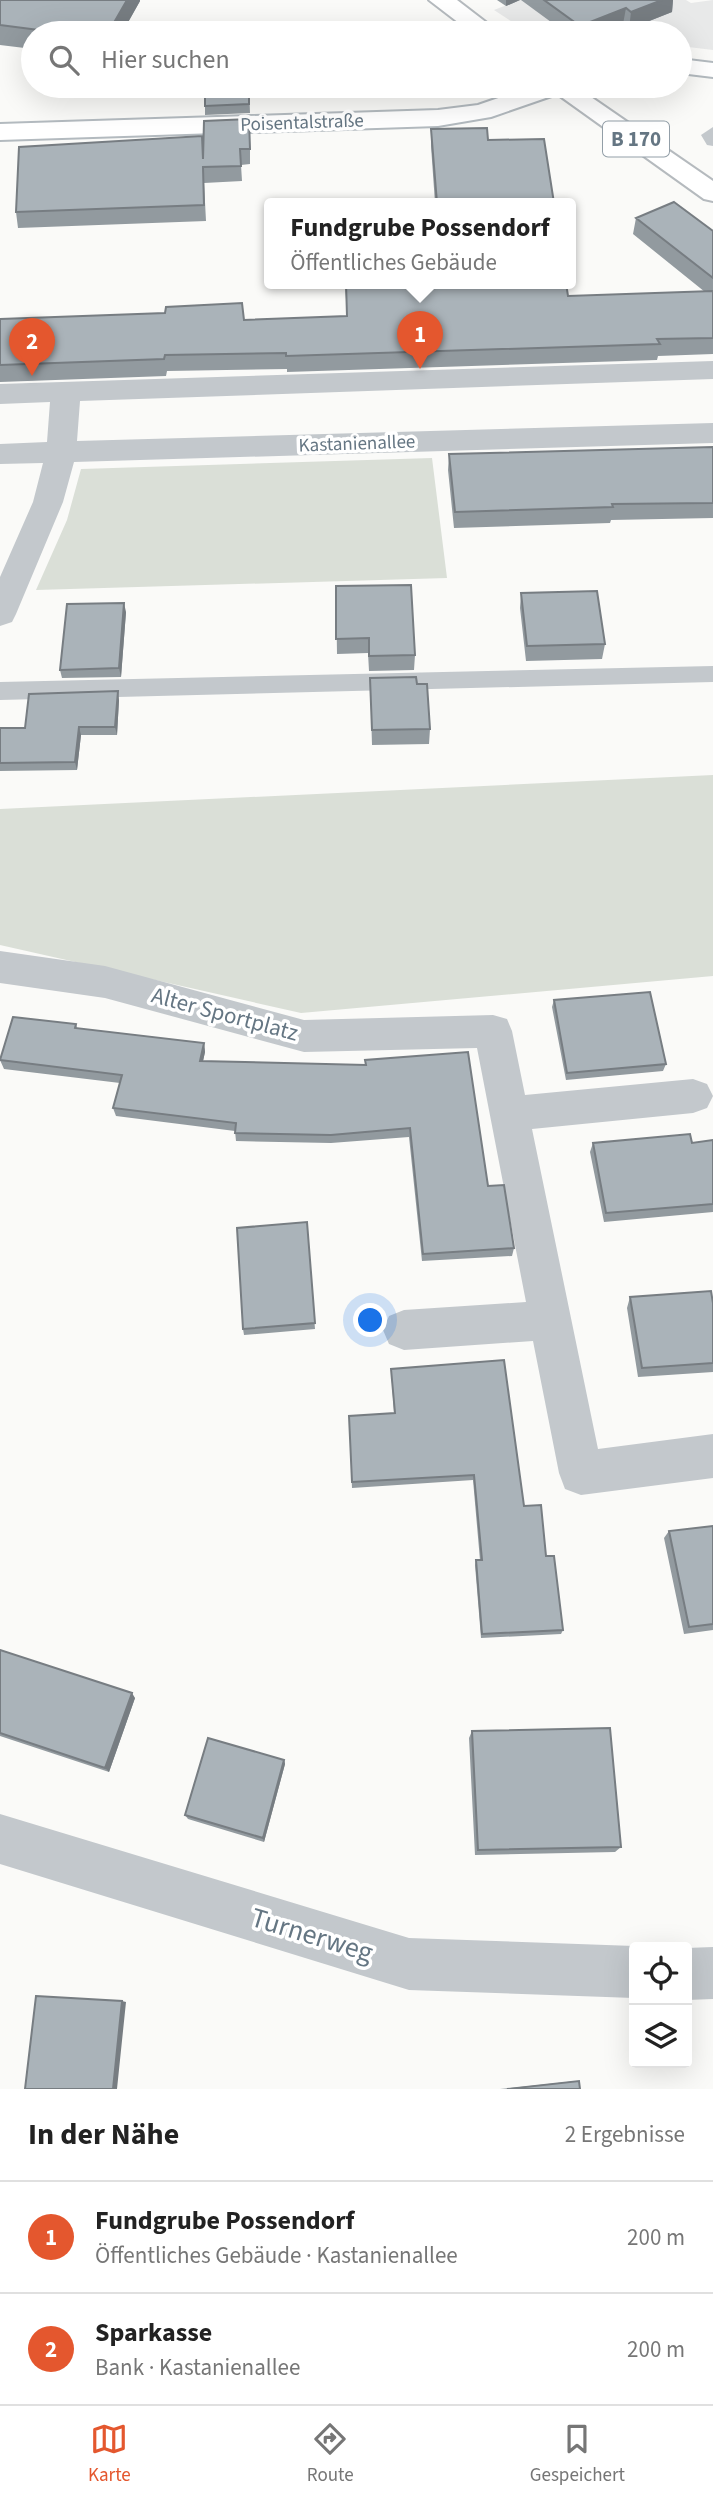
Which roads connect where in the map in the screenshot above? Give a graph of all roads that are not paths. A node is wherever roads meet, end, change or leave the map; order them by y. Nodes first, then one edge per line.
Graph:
1 (441, 0) edge
2 (471, 21) edge
3 (692, 67) edge
4 (713, 70) edge
5 (523, 98) edge
6 (575, 98) edge
7 (0, 132) edge
8 (713, 132) edge
9 (713, 141) edge
10 (713, 193) edge
11 (713, 370) edge
12 (66, 393) junction
13 (0, 394) edge
14 (713, 433) edge
15 (61, 452) junction
16 (0, 454) edge
17 (0, 614) edge
18 (713, 674) edge
19 (0, 691) edge
20 (0, 967) edge
21 (693, 1096) dead end
22 (511, 1114) junction
23 (552, 1320) junction
24 (404, 1330) dead end
25 (713, 1456) edge
26 (0, 1839) edge
27 (629, 1972) edge
28 (713, 1973) edge
29 (692, 1974) edge

1 - 2 main road
3 - 4 main road
5 - 7 main road, Poisentalstraße
6 - 10 main road, B 170
8 - 9 lane
11 - 12 street
12 - 13 street
12 - 15 street
14 - 15 street, Kastanienallee
15 - 16 street, Kastanienallee
15 - 17 street
18 - 19 lane
20 - 22 street, Alter Sportplatz
21 - 22 street
22 - 23 street, Alter Sportplatz
23 - 24 street
23 - 25 street, Alter Sportplatz
26 - 27 street, Turnerweg
28 - 29 street

